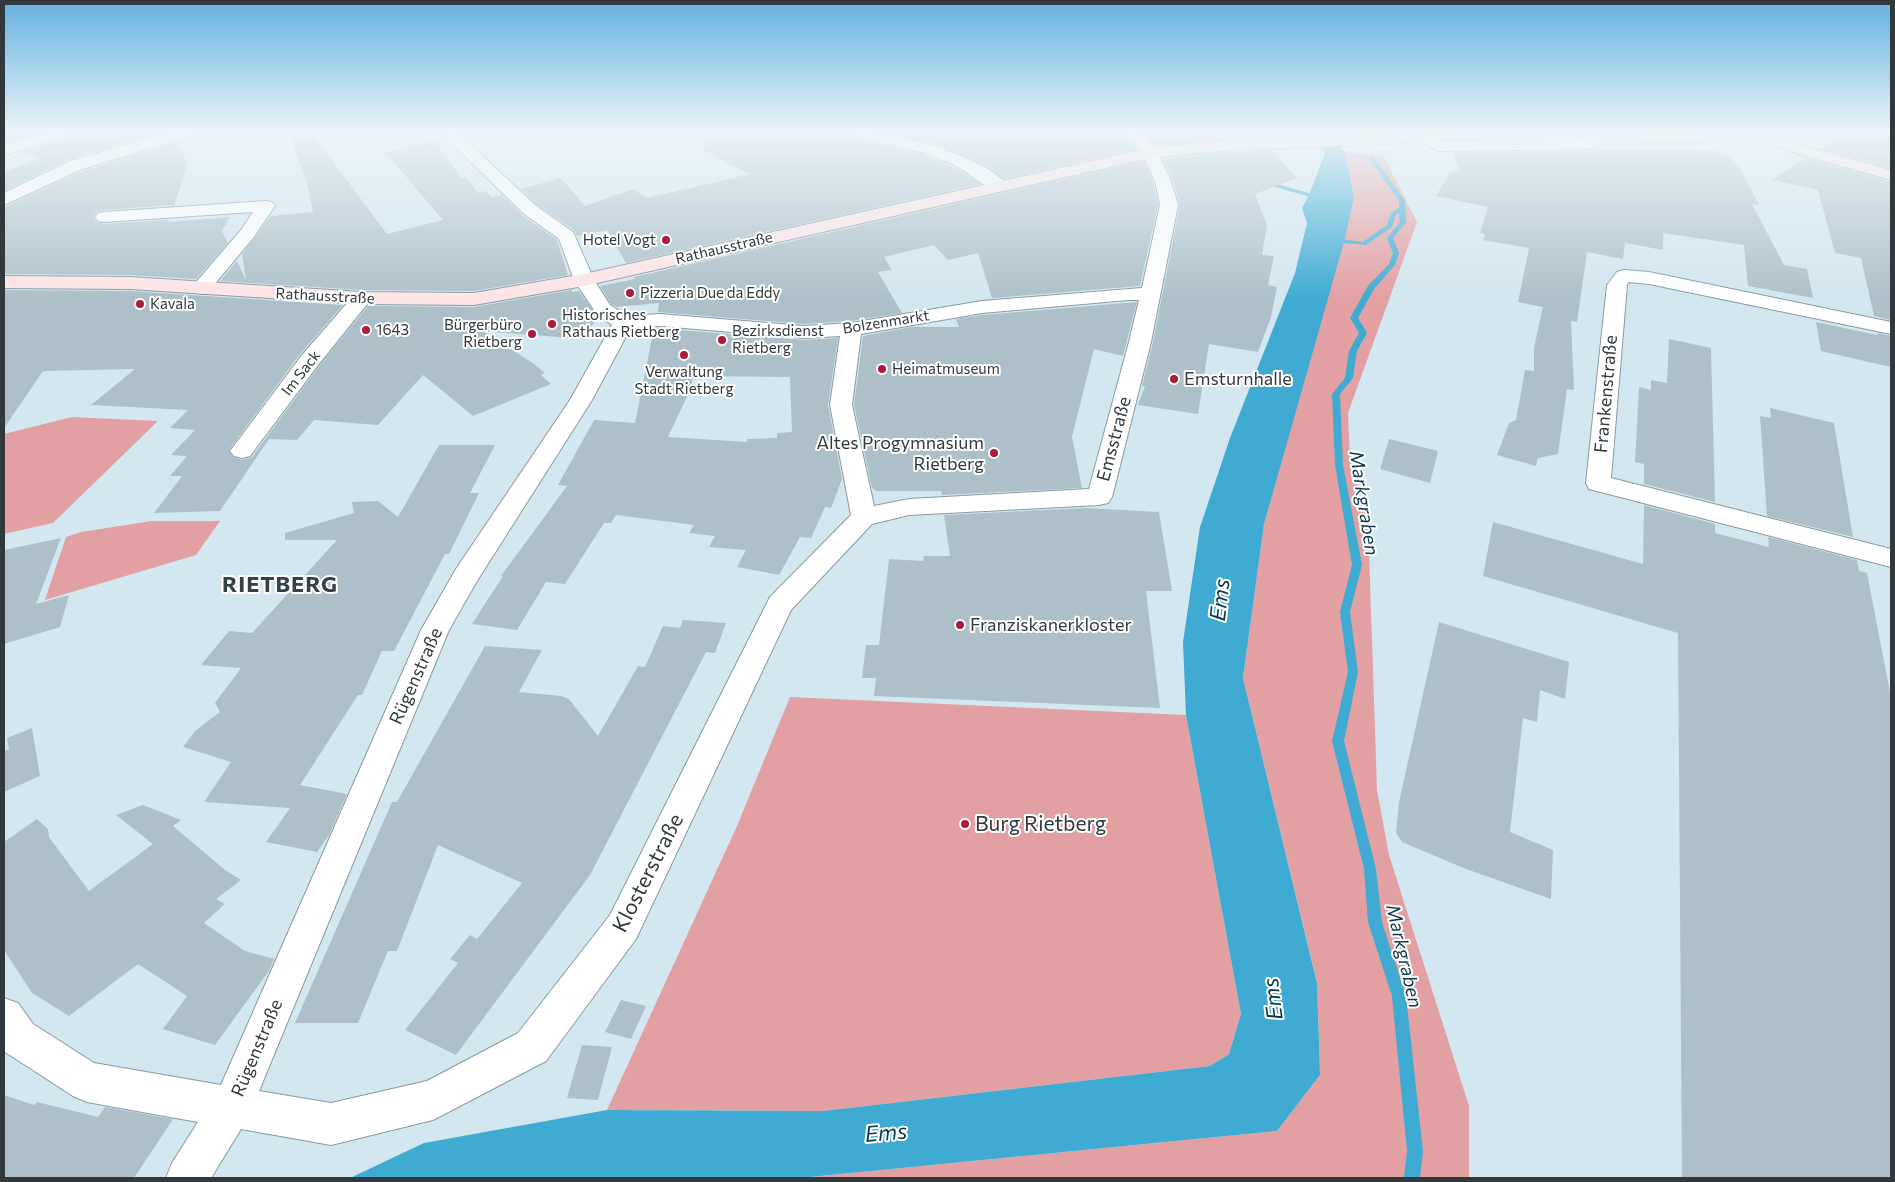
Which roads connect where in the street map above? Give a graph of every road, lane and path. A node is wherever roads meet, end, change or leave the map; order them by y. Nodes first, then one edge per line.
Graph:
1 (30, 187) edge
2 (506, 187) edge
3 (994, 187) edge
4 (1165, 187) edge
5 (4, 200) edge
6 (104, 217) dead end
7 (584, 280) junction
8 (4, 282) edge
9 (201, 288) junction
10 (1150, 294) junction
11 (362, 298) junction
12 (623, 323) junction
13 (1891, 328) edge
14 (851, 329) junction
15 (242, 451) dead end
16 (864, 517) junction
17 (1891, 558) edge
18 (4, 1017) edge
19 (232, 1106) junction
20 (187, 1178) edge

1 - 5 street
2 - 7 street
3 - 7 street, Rathausstraße
4 - 10 street, Emsstraße
6 - 9 street
7 - 11 street, Rathausstraße
7 - 12 street
8 - 9 street, Rathausstraße
9 - 11 street, Rathausstraße
10 - 14 street, Bolzenmarkt
10 - 16 street, Emsstraße
11 - 15 street, Im Sack
12 - 14 street, Bolzenmarkt
12 - 19 street, Rügenstraße
13 - 17 street, Frankenstraße
14 - 16 street
16 - 19 street, Klosterstraße
18 - 19 street, Klosterstraße
19 - 20 street

